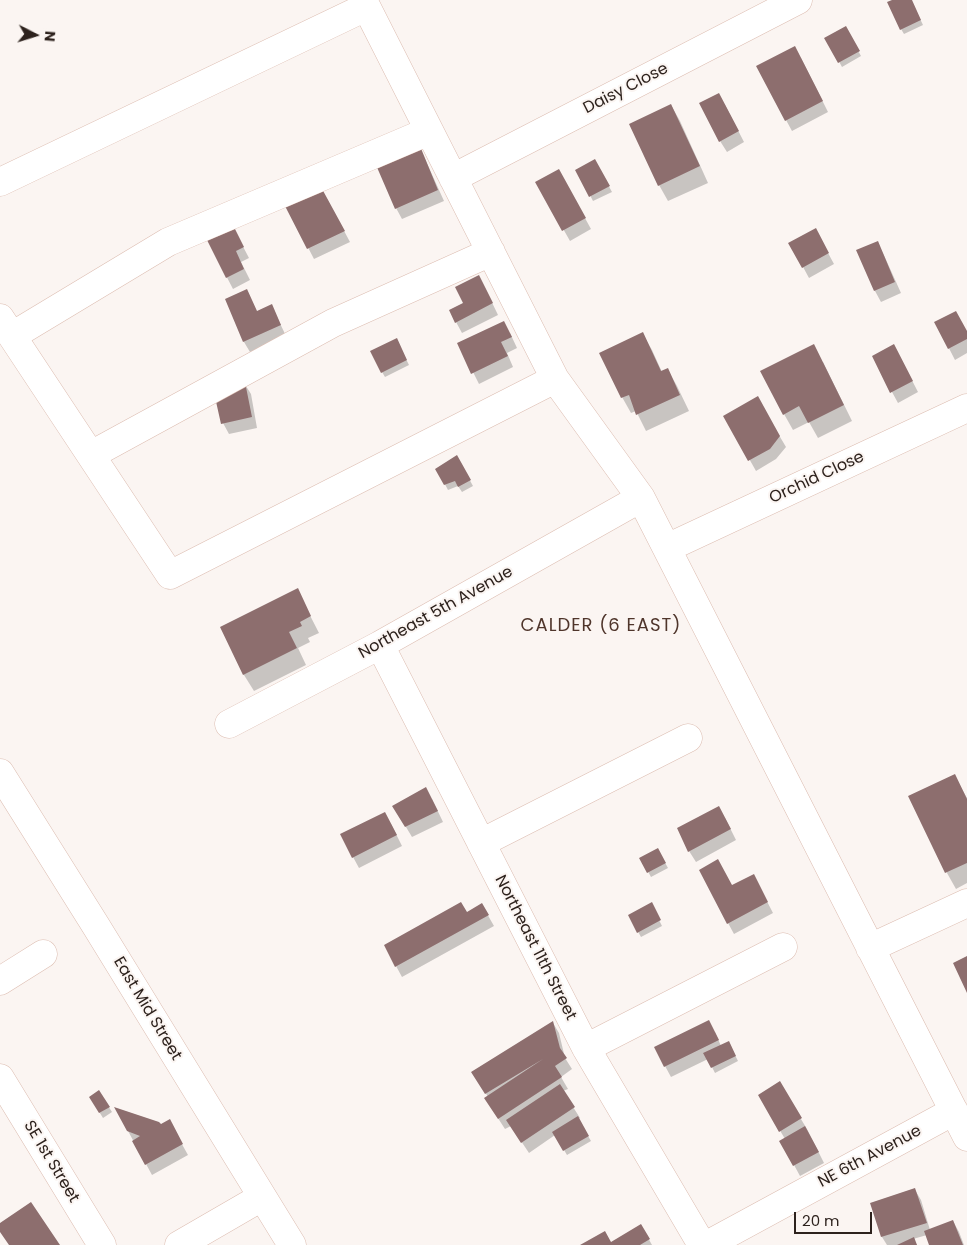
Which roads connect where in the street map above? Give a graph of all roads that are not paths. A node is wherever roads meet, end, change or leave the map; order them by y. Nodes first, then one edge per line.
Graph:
1 (798, 0) edge
2 (364, 3) edge
3 (429, 131) junction
4 (453, 178) junction
5 (0, 182) edge
6 (491, 252) junction
7 (6, 327) edge
8 (556, 379) junction
9 (967, 408) edge
10 (91, 455) junction
11 (641, 498) junction
12 (666, 548) junction
13 (380, 645) junction
14 (229, 724) dead end
15 (688, 738) dead end
16 (0, 774) edge
17 (481, 843) junction
18 (967, 903) edge
19 (783, 947) dead end
20 (870, 948) junction
21 (43, 954) dead end
22 (0, 981) edge
23 (586, 1048) junction
24 (0, 1078) edge
25 (954, 1111) junction
26 (967, 1137) edge
27 (262, 1197) junction
28 (102, 1245) edge
29 (179, 1245) edge
30 (292, 1245) edge
31 (702, 1245) edge
32 (707, 1245) edge

1 - 4 street, Daisy Close
2 - 3 street
2 - 5 street
3 - 4 street
3 - 7 street
4 - 6 street
6 - 8 street
6 - 10 street
7 - 10 street
8 - 10 street
8 - 11 street
9 - 12 street, Orchid Close
11 - 12 street
11 - 13 street, Northeast 5th Avenue
12 - 20 street
13 - 14 street, Northeast 5th Avenue
13 - 17 street, Northeast 11th Street
15 - 17 street
16 - 27 street, East Mid Street
17 - 23 street, Northeast 11th Street
18 - 20 street
19 - 23 street
20 - 25 street
21 - 22 street
23 - 31 street, Northeast 11th Street
24 - 28 street, SE 1st Street
25 - 26 street
25 - 32 street, NE 6th Avenue
27 - 29 street
27 - 30 street, East Mid Street

